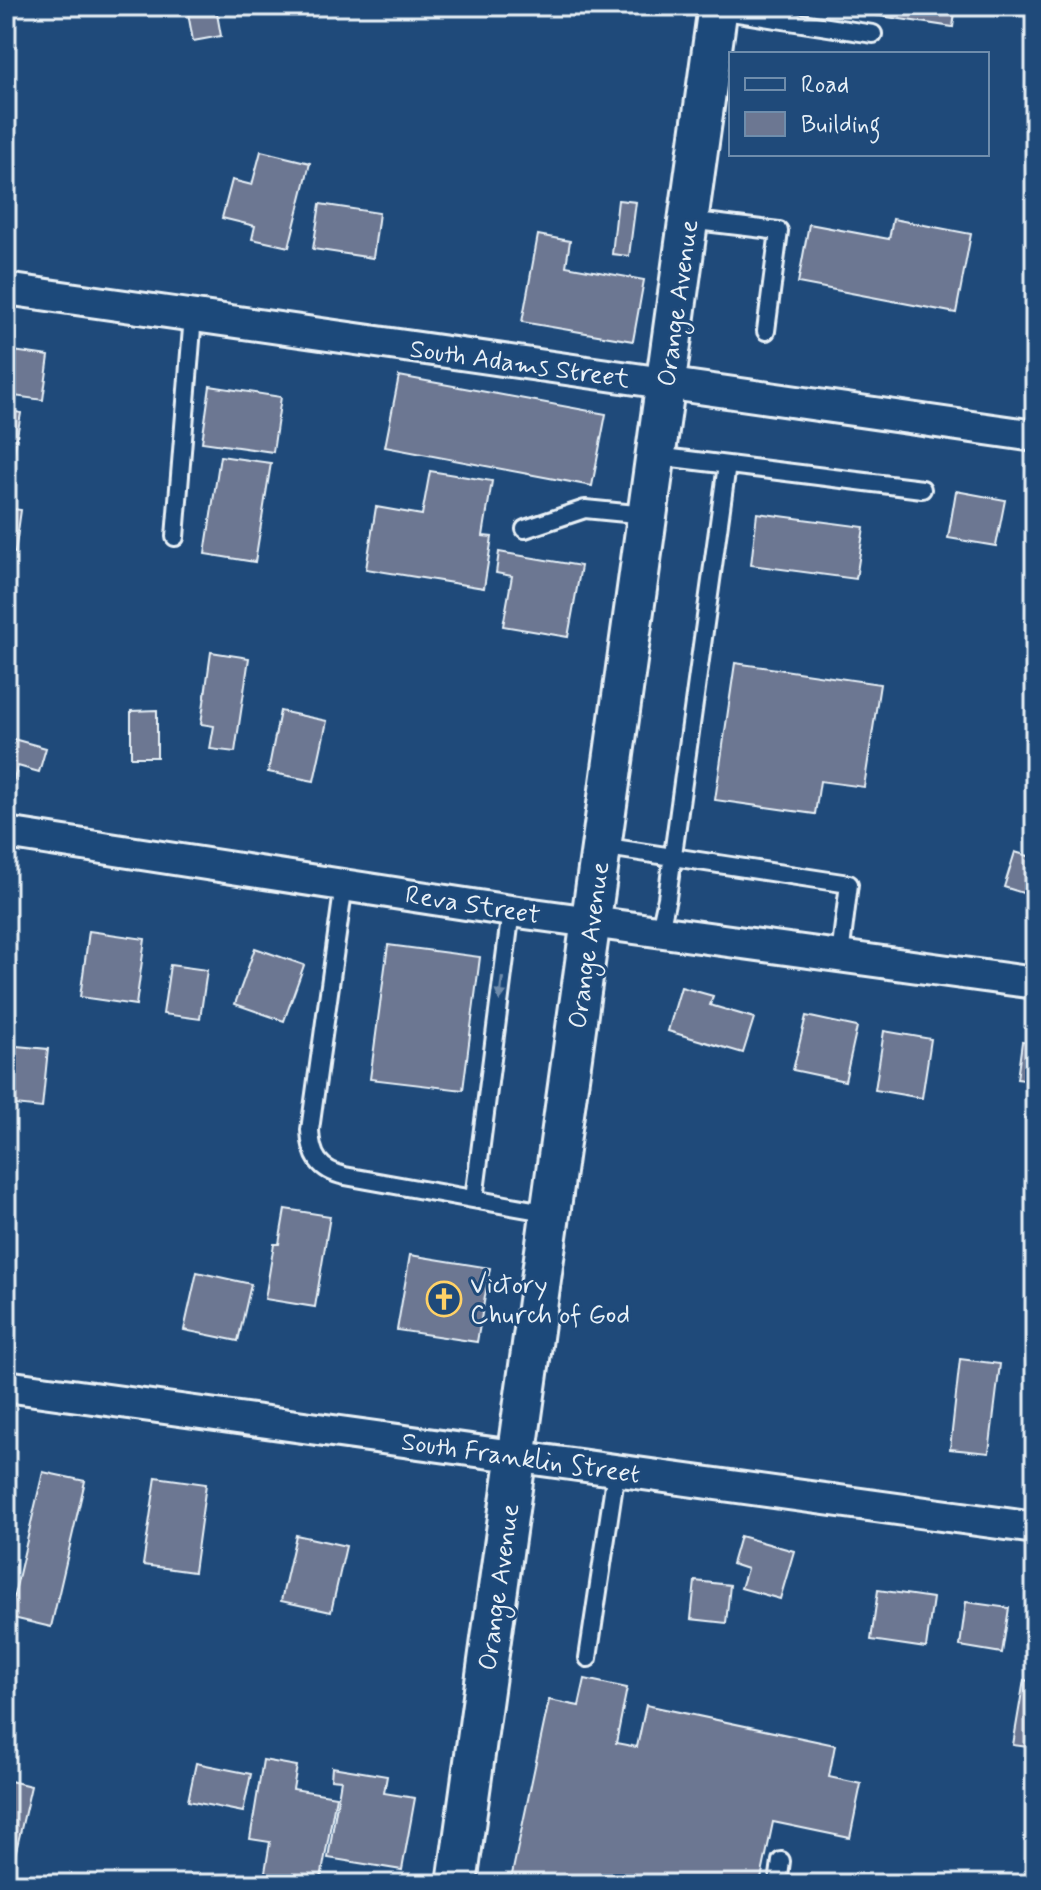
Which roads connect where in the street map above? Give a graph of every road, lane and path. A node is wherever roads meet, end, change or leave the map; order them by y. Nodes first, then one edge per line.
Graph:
1 (718, 8) edge
2 (873, 34) dead end
3 (688, 220) junction
4 (6, 289) edge
5 (193, 316) junction
6 (766, 331) dead end
7 (665, 384) junction
8 (1035, 436) edge
9 (654, 456) junction
10 (727, 465) junction
11 (922, 489) dead end
12 (646, 515) junction
13 (525, 529) dead end
14 (175, 537) dead end
15 (6, 833) edge
16 (601, 846) junction
17 (673, 856) junction
18 (344, 884) junction
19 (511, 911) junction
20 (592, 921) junction
21 (660, 930) junction
22 (840, 956) junction
23 (1035, 983) edge
24 (474, 1199) junction
25 (550, 1213) junction
26 (6, 1386) edge
27 (516, 1455) junction
28 (616, 1471) junction
29 (1035, 1528) edge
30 (588, 1658) dead end
31 (781, 1861) dead end
32 (457, 1884) edge
33 (778, 1884) edge

1 - 2 lane
1 - 3 street, Orange Avenue
3 - 6 lane
3 - 7 street, Orange Avenue
4 - 5 street, South Adams Street
5 - 7 street, South Adams Street
5 - 14 lane
7 - 8 street, South Adams Street
7 - 9 street, Orange Avenue
9 - 10 lane
9 - 12 street, Orange Avenue
10 - 11 lane
10 - 17 lane
12 - 13 lane
12 - 16 street, Orange Avenue
15 - 18 street, Reva Street
16 - 17 lane
16 - 20 street, Orange Avenue
17 - 21 lane
17 - 22 lane
18 - 19 street, Reva Street
18 - 24 lane
19 - 20 street, Reva Street
19 -> 24 lane
20 - 21 street, Reva Street
20 - 25 street, Orange Avenue
21 - 22 street, Reva Street
22 - 23 street, Reva Street
24 - 25 lane
25 - 27 street, Orange Avenue
26 - 27 street, South Franklin Street
27 - 28 street, South Franklin Street
27 - 32 street, Orange Avenue
28 - 29 street, South Franklin Street
28 - 30 lane
31 - 33 lane

